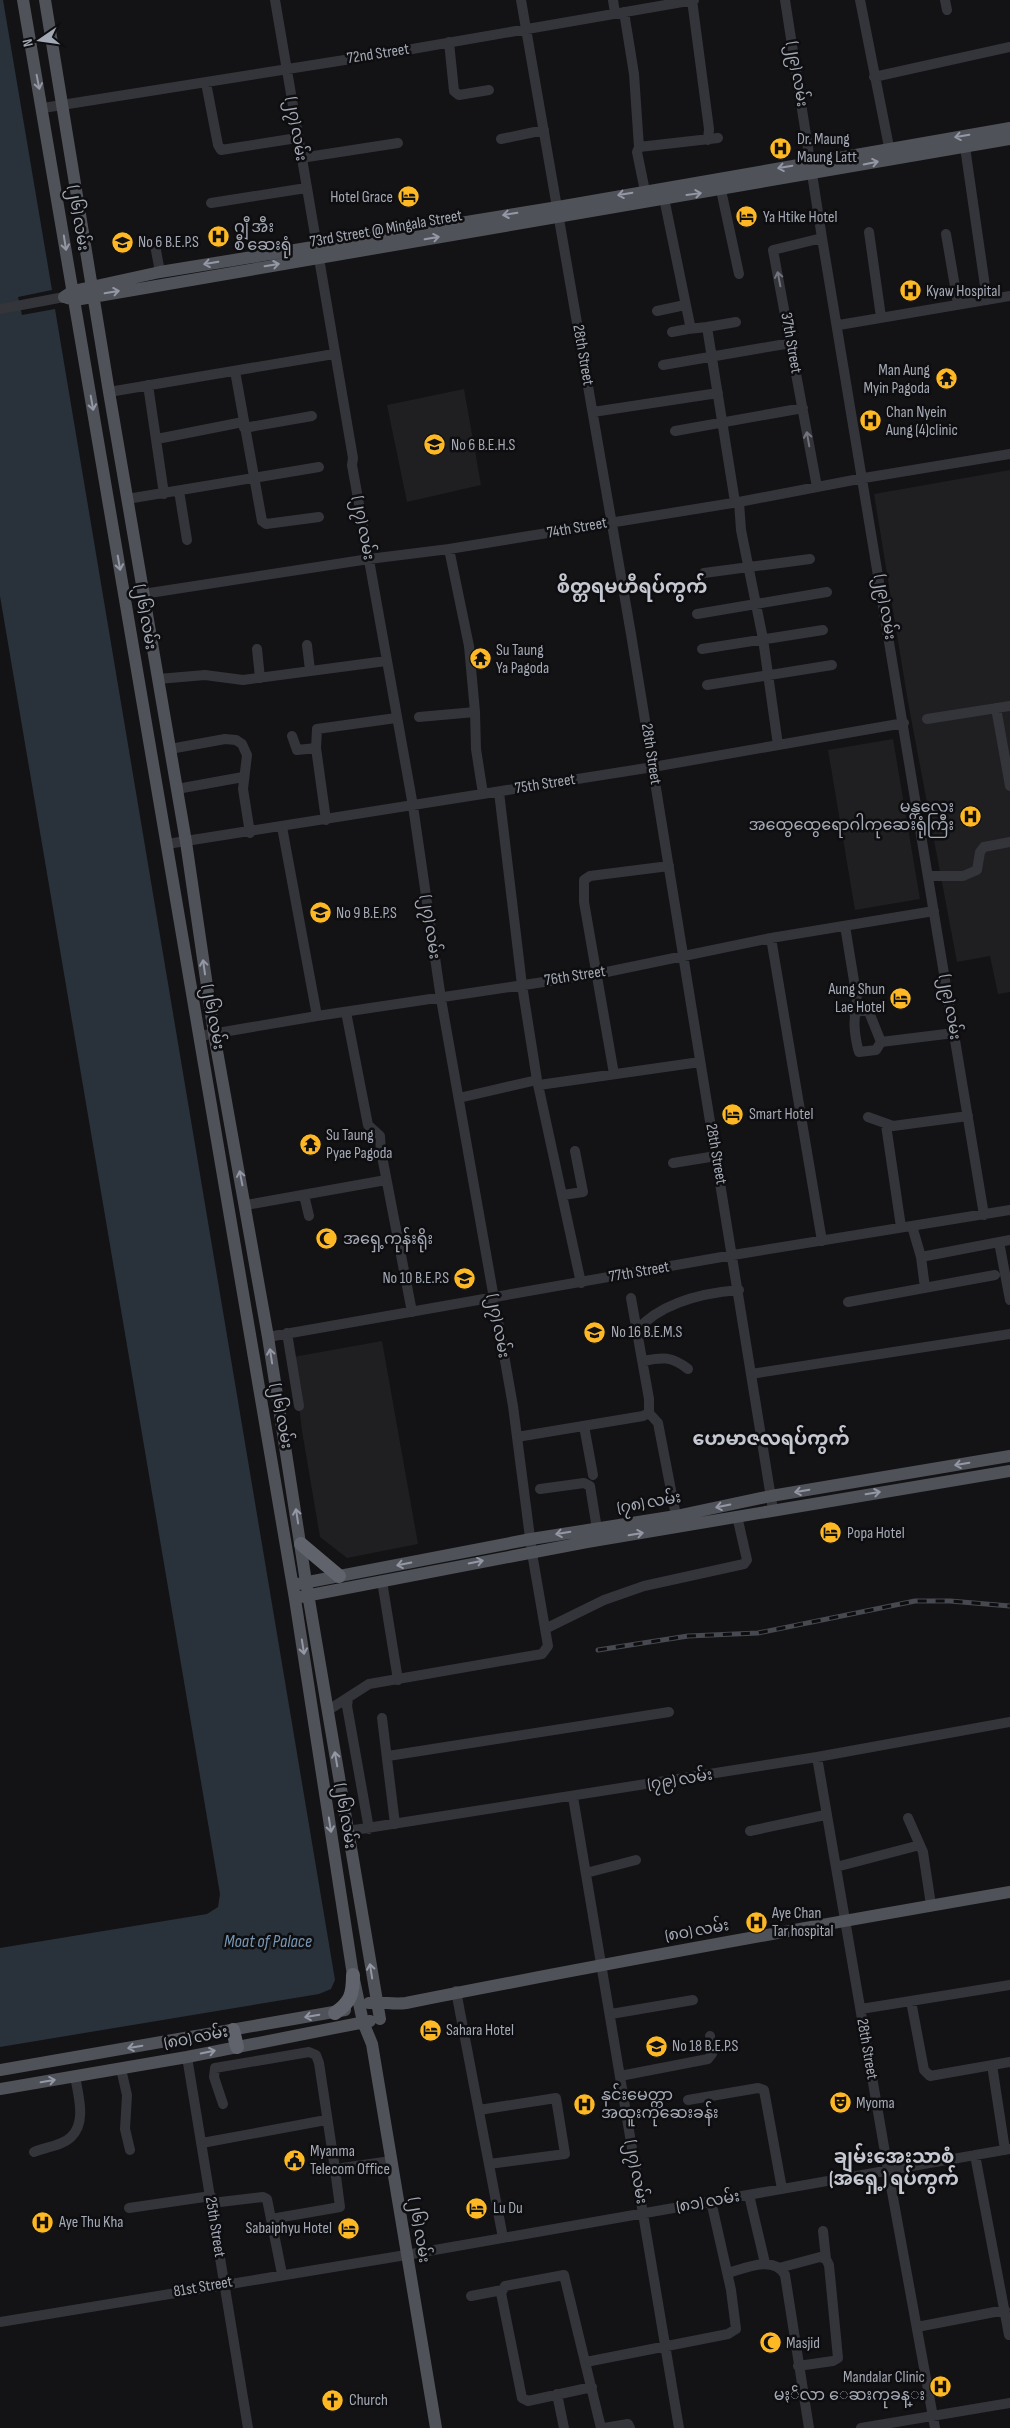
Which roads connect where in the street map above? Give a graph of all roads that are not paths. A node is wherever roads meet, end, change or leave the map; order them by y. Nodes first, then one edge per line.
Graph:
1 (23, 0) edge
2 (45, 0) edge
3 (275, 0) edge
4 (521, 0) edge
5 (613, 0) edge
6 (693, 0) edge
7 (785, 0) edge
8 (860, 0) edge
9 (620, 13) junction
10 (526, 29) junction
11 (449, 42) junction
12 (1010, 48) edge
13 (287, 68) junction
14 (874, 77) junction
15 (206, 83) junction
16 (489, 90) dead end
17 (62, 105) junction
18 (43, 108) junction
19 (1010, 128) edge
20 (544, 130) junction
21 (298, 138) junction
22 (501, 139) dead end
23 (1010, 139) edge
24 (398, 143) dead end
25 (639, 147) junction
26 (965, 147) junction
27 (889, 148) junction
28 (301, 158) junction
29 (813, 168) junction
30 (306, 188) junction
31 (645, 190) junction
32 (721, 190) junction
33 (664, 198) junction
34 (211, 203) dead end
35 (559, 212) junction
36 (869, 232) dead end
37 (946, 234) dead end
38 (822, 238) junction
39 (155, 245) dead end
40 (317, 252) junction
41 (160, 272) junction
42 (738, 274) dead end
43 (92, 291) junction
44 (1010, 296) edge
45 (66, 297) junction
46 (987, 300) junction
47 (958, 304) junction
48 (685, 305) junction
49 (0, 309) edge
50 (657, 311) dead end
51 (881, 317) junction
52 (736, 322) dead end
53 (838, 325) junction
54 (707, 327) junction
55 (688, 329) junction
56 (672, 332) dead end
57 (791, 343) junction
58 (334, 354) junction
59 (712, 358) junction
60 (664, 365) dead end
61 (235, 371) junction
62 (148, 385) junction
63 (109, 392) junction
64 (718, 393) junction
65 (803, 408) junction
66 (593, 412) junction
67 (312, 416) dead end
68 (720, 422) junction
69 (244, 425) junction
70 (675, 431) dead end
71 (157, 440) junction
72 (1010, 454) edge
73 (319, 467) dead end
74 (253, 478) junction
75 (864, 478) junction
76 (817, 487) junction
77 (179, 491) junction
78 (164, 494) junction
79 (127, 499) junction
80 (737, 502) junction
81 (319, 517) dead end
82 (612, 521) junction
83 (187, 540) dead end
84 (449, 549) junction
85 (369, 559) junction
86 (810, 559) dead end
87 (750, 567) junction
88 (704, 572) dead end
89 (827, 592) dead end
90 (144, 594) junction
91 (756, 604) junction
92 (697, 614) dead end
93 (824, 630) dead end
94 (763, 639) junction
95 (307, 645) dead end
96 (256, 649) dead end
97 (702, 649) dead end
98 (386, 662) junction
99 (832, 665) dead end
100 (310, 670) junction
101 (767, 675) junction
102 (260, 678) junction
103 (158, 679) junction
104 (707, 685) dead end
105 (1010, 706) edge
106 (996, 708) junction
107 (476, 712) junction
108 (419, 717) dead end
109 (396, 718) junction
110 (927, 719) dead end
111 (904, 723) junction
112 (292, 736) dead end
113 (778, 745) junction
114 (316, 748) junction
115 (170, 749) junction
116 (653, 767) junction
117 (243, 778) junction
118 (1010, 786) edge
119 (177, 789) junction
120 (499, 792) junction
121 (483, 794) junction
122 (412, 806) junction
123 (326, 820) junction
124 (282, 827) junction
125 (250, 832) junction
126 (186, 842) junction
127 (1010, 842) edge
128 (167, 844) junction
129 (669, 866) junction
130 (929, 876) junction
131 (934, 910) junction
132 (845, 926) junction
133 (771, 938) junction
134 (684, 955) junction
135 (597, 974) junction
136 (522, 985) junction
137 (441, 999) junction
138 (346, 1012) junction
139 (854, 1012) junction
140 (317, 1016) junction
141 (954, 1033) junction
142 (214, 1034) junction
143 (200, 1036) junction
144 (881, 1042) junction
145 (700, 1062) junction
146 (614, 1074) junction
147 (538, 1082) junction
148 (459, 1098) junction
149 (968, 1116) junction
150 (868, 1117) dead end
151 (886, 1125) junction
152 (575, 1151) dead end
153 (716, 1156) junction
154 (673, 1163) dead end
155 (386, 1180) junction
156 (304, 1195) junction
157 (562, 1195) junction
158 (246, 1206) junction
159 (1010, 1210) edge
160 (984, 1215) junction
161 (309, 1216) dead end
162 (912, 1226) junction
163 (901, 1227) junction
164 (822, 1241) junction
165 (1005, 1241) edge
166 (733, 1255) junction
167 (921, 1256) junction
168 (1007, 1269) edge
169 (994, 1275) dead end
170 (580, 1283) junction
171 (925, 1288) junction
172 (739, 1290) junction
173 (631, 1298) dead end
174 (492, 1299) junction
175 (1010, 1300) edge
176 (848, 1302) dead end
177 (412, 1312) junction
178 (637, 1330) junction
179 (288, 1334) junction
180 (1010, 1334) edge
181 (268, 1337) junction
182 (643, 1361) junction
183 (688, 1369) dead end
184 (751, 1374) junction
185 (299, 1406) dead end
186 (649, 1413) junction
187 (584, 1426) junction
188 (517, 1437) junction
189 (1010, 1456) edge
190 (1010, 1471) edge
191 (593, 1475) dead end
192 (540, 1489) dead end
193 (771, 1496) junction
194 (773, 1510) junction
195 (676, 1516) junction
196 (737, 1516) junction
197 (597, 1528) junction
198 (531, 1539) junction
199 (301, 1544) junction
200 (532, 1553) junction
201 (339, 1576) junction
202 (382, 1581) junction
203 (293, 1585) junction
204 (307, 1588) junction
205 (295, 1599) junction
206 (547, 1628) junction
207 (398, 1680) junction
208 (348, 1699) junction
209 (327, 1712) junction
210 (669, 1712) dead end
211 (382, 1718) dead end
212 (1010, 1722) edge
213 (388, 1756) junction
214 (817, 1758) junction
215 (573, 1797) junction
216 (825, 1815) junction
217 (908, 1818) dead end
218 (396, 1824) junction
219 (369, 1828) junction
220 (348, 1831) junction
221 (750, 1831) dead end
222 (920, 1845) junction
223 (636, 1860) dead end
224 (836, 1867) junction
225 (586, 1874) junction
226 (1010, 1892) edge
227 (931, 1906) junction
228 (845, 1920) junction
229 (601, 1965) junction
230 (353, 1975) junction
231 (1010, 1985) edge
232 (456, 1992) junction
233 (693, 2000) dead end
234 (912, 2001) junction
235 (376, 2002) junction
236 (359, 2005) junction
237 (391, 2005) junction
238 (861, 2009) junction
239 (335, 2013) junction
240 (611, 2014) junction
241 (380, 2019) junction
242 (363, 2022) junction
243 (233, 2030) junction
244 (710, 2036) dead end
245 (370, 2038) junction
246 (237, 2047) junction
247 (186, 2056) junction
248 (1010, 2062) edge
249 (992, 2065) junction
250 (121, 2068) junction
251 (0, 2070) edge
252 (75, 2076) junction
253 (620, 2076) junction
254 (0, 2089) edge
255 (688, 2100) dead end
256 (223, 2104) dead end
257 (479, 2110) junction
258 (326, 2120) junction
259 (202, 2143) junction
260 (130, 2150) dead end
261 (1008, 2150) edge
262 (34, 2152) dead end
263 (975, 2155) junction
264 (391, 2161) junction
265 (489, 2164) junction
266 (335, 2169) junction
267 (888, 2170) junction
268 (782, 2189) junction
269 (748, 2195) junction
270 (211, 2199) junction
271 (711, 2201) junction
272 (129, 2208) dead end
273 (643, 2213) junction
274 (271, 2219) junction
275 (823, 2231) dead end
276 (503, 2238) junction
277 (406, 2255) junction
278 (826, 2258) junction
279 (765, 2263) junction
280 (779, 2268) junction
281 (728, 2273) junction
282 (282, 2274) junction
283 (224, 2284) junction
284 (502, 2290) junction
285 (471, 2296) dead end
286 (1005, 2310) junction
287 (0, 2322) edge
288 (917, 2327) junction
289 (1009, 2335) edge
290 (665, 2346) junction
291 (586, 2362) junction
292 (798, 2366) junction
293 (592, 2387) junction
294 (557, 2394) junction
295 (1010, 2403) edge
296 (933, 2417) junction
297 (248, 2428) edge
298 (436, 2428) edge
299 (564, 2428) edge
300 (602, 2428) edge
301 (630, 2428) edge
302 (679, 2428) edge
303 (809, 2428) edge
304 (862, 2428) edge
305 (935, 2428) edge

1 -> 18 main road, (၂၆) လမ်း
2 - 17 main road, (၂၆) လမ်း
3 - 13 street, (၂၇) လမ်း
4 - 10 street, 28th Street
5 - 9 street
6 - 9 street, 72nd Street
6 - 25 street
7 - 29 street, (၂၉) လမ်း
8 - 14 street
9 - 10 street, 72nd Street
9 - 25 street
10 - 11 street, 72nd Street
10 - 20 street, 28th Street
11 - 13 street, 72nd Street
11 - 16 street
12 - 14 street
13 - 15 street, 72nd Street
13 - 21 street, (၂၇) လမ်း
14 - 27 street
15 - 17 street, 72nd Street
15 - 21 street
17 - 18 street, 72nd Street
17 - 43 main road, (၂၆) လမ်း
18 -> 45 main road, (၂၆) လမ်း
19 -> 27 main road, 73rd Street @ Mingala Street
20 - 22 street
20 - 35 street, 28th Street
21 - 28 street, (၂၇) လမ်း
23 - 26 main road, 73rd Street @ Mingala Street
24 - 28 street
25 - 31 street
29 -> 26 main road, 73rd Street @ Mingala Street
26 - 46 street
27 - 29 main road, 73rd Street @ Mingala Street
28 - 30 street, (၂၇) လမ်း
29 -> 31 main road, 73rd Street @ Mingala Street
29 - 32 main road, 73rd Street @ Mingala Street
29 - 38 street, (၂၉) လမ်း
30 - 34 street
30 - 40 street, (၂၇) လမ်း
31 -> 35 main road, 73rd Street @ Mingala Street
33 -> 32 main road, 73rd Street @ Mingala Street
32 - 42 street
33 - 35 main road, 73rd Street @ Mingala Street
33 - 48 street
35 - 40 main road, 73rd Street @ Mingala Street
35 - 66 street, 28th Street
36 - 51 street
37 - 47 street
38 - 53 street, (၂၉) လမ်း
57 -> 38 street, 37th Street
39 - 41 street
40 -> 41 main road, 73rd Street @ Mingala Street
43 -> 40 main road, 73rd Street @ Mingala Street
40 - 58 street, (၂၇) လမ်း
41 - 43 main road, 73rd Street @ Mingala Street
43 - 45 main road, 73rd Street @ Mingala Street
43 - 63 main road, (၂၆) လမ်း
44 - 46 street
45 - 49 street
45 -> 128 main road, (၂၆) လမ်း
46 - 47 street
47 - 51 street
48 - 50 street
48 - 55 street
51 - 53 street
52 - 54 street
53 - 75 street, (၂၉) လမ်း
54 - 55 street
54 - 59 street
55 - 56 street
57 - 59 street
57 - 65 street, 37th Street
58 - 61 street
58 - 85 street, (၂၇) လမ်း
59 - 60 street
59 - 64 street
61 - 62 street
61 - 69 street
62 - 63 street
62 - 71 street
63 - 79 main road, (၂၆) လမ်း
64 - 66 street
64 - 68 street
65 - 68 street
76 -> 65 street, 37th Street
66 - 82 street, 28th Street
67 - 69 street
68 - 70 street
68 - 80 street
69 - 71 street
69 - 74 street
71 - 78 street
72 - 75 street, 74th Street
73 - 74 street
74 - 77 street
74 - 81 street
75 - 76 street, 74th Street
75 - 111 street, (၂၉) လမ်း
76 - 80 street, 74th Street
77 - 78 street
77 - 83 street
78 - 79 street
79 - 90 main road, (၂၆) လမ်း
80 - 82 street, 74th Street
80 - 87 street
82 - 84 street, 74th Street
82 - 116 street, 28th Street
84 - 85 street, 74th Street
84 - 107 street
85 - 90 street, 74th Street
85 - 98 street, (၂၇) လမ်း
86 - 87 street
87 - 88 street
87 - 91 street
89 - 91 street
90 - 103 main road, (၂၆) လမ်း
91 - 92 street
91 - 94 street
93 - 94 street
94 - 97 street
94 - 101 street
95 - 100 street
96 - 102 street
98 - 100 street
98 - 109 street, (၂၇) လမ်း
99 - 101 street
100 - 102 street
101 - 104 street
101 - 113 street
102 - 103 street
103 - 115 main road, (၂၆) လမ်း
105 - 106 street
106 - 110 street
106 - 118 street
107 - 108 street
107 - 121 street
109 - 114 street
109 - 122 street, (၂၇) လမ်း
111 - 113 street, 75th Street
111 - 130 street, (၂၉) လမ်း
112 - 114 street
113 - 116 street, 75th Street
114 - 123 street
115 - 117 street
115 - 119 main road, (၂၆) လမ်း
116 - 120 street, 75th Street
116 - 129 street, 28th Street
117 - 119 street
117 - 125 street
119 - 126 main road, (၂၆) လမ်း
120 - 121 street, 75th Street
120 - 136 street
121 - 122 street, 75th Street
122 - 123 street, 75th Street
122 - 137 street, (၂၇) လမ်း
123 - 124 street, 75th Street
124 - 125 street, 75th Street
124 - 140 street
125 - 126 street, 75th Street
126 - 128 street, 75th Street
142 -> 126 main road, (၂၆) လမ်း
127 - 130 street
128 - 143 main road, (၂၆) လမ်း
129 - 134 street, 28th Street
129 - 135 street
130 - 131 street, (၂၉) လမ်း
131 - 132 street, 76th Street
131 - 141 street, (၂၉) လမ်း
132 - 133 street, 76th Street
132 - 139 street
133 - 134 street, 76th Street
133 - 164 street
134 - 135 street, 76th Street
134 - 145 street, 28th Street
135 - 136 street, 76th Street
135 - 146 street
136 - 137 street, 76th Street
136 - 147 street
137 - 138 street, 76th Street
137 - 148 street, (၂၇) လမ်း
138 - 140 street, 76th Street
138 - 155 street
139 - 144 street
139 - 144 street
140 - 142 street, 76th Street
141 - 144 street
141 - 149 street, (၂၉) လမ်း
142 - 143 street, 76th Street
158 -> 142 main road, (၂၆) လမ်း
143 - 203 main road, (၂၆) လမ်း
145 - 146 street
145 - 153 street, 28th Street
146 - 147 street
147 - 148 street
147 - 157 street
148 - 174 street, (၂၇) လမ်း
149 - 151 street
149 - 160 street, (၂၉) လမ်း
150 - 151 street
151 - 163 street
152 - 157 street
153 - 154 street
153 - 166 street, 28th Street
155 - 156 street
155 - 177 street
156 - 158 street
156 - 161 street
157 - 170 street
158 - 181 main road, (၂၆) လမ်း
159 - 160 street, 77th Street
160 - 162 street, 77th Street
162 - 163 street, 77th Street
162 - 167 street
163 - 164 street, 77th Street
164 - 166 street, 77th Street
165 - 167 street
165 - 168 street
166 - 170 street, 77th Street
166 - 172 street, 28th Street
167 - 171 street
168 - 175 street
169 - 171 street
170 - 174 street, 77th Street
171 - 176 street
172 - 178 street
172 - 184 street, 28th Street
173 - 178 street
174 - 177 street, 77th Street
174 - 188 street, (၂၇) လမ်း
177 - 179 street, 77th Street
178 - 182 street
179 - 181 street, 77th Street
179 - 185 street
180 - 184 street
199 -> 181 main road, (၂၆) လမ်း
182 - 183 street
182 - 186 street
184 - 193 street, 28th Street
186 - 187 street
186 - 195 street
187 - 188 street
187 - 191 street
188 - 198 street, (၂၇) လမ်း
189 -> 193 main road, (၇၈) လမ်း
194 -> 190 main road, (၇၈) လမ်း
192 - 197 street
193 - 194 street, 28th Street
193 -> 195 main road, (၇၈) လမ်း
194 - 196 main road, (၇၈) လမ်း
195 - 197 main road, (၇၈) လမ်း
200 -> 196 main road, (၇၈) လမ်း
196 - 206 street
197 -> 198 main road, (၇၈) လမ်း
198 - 200 street, (၂၇) လမ်း
198 -> 201 main road, (၇၈) လမ်း
199 - 201 highway
199 - 204 main road, (၂၆) လမ်း
202 -> 200 main road, (၇၈) လမ်း
200 - 206 street, (၂၇) လမ်း
201 - 204 main road, (၇၈) လမ်း
202 - 204 main road, (၇၈) လမ်း
202 - 207 street
203 - 204 main road, (၇၈) လမ်း
203 - 205 main road, (၂၆) လမ်း
204 - 205 main road, (၇၈) လမ်း
204 - 209 main road, (၂၆) လမ်း
205 -> 230 main road, (၂၆) လမ်း
206 - 207 street, (၂၇) လမ်း
207 - 208 street, (၂၇) လမ်း
208 - 209 street, (၂၇) လမ်း
208 - 219 street
220 -> 209 main road, (၂၆) လမ်း
210 - 213 street
211 - 213 street
212 - 214 street, (၇၉) လမ်း
213 - 218 street
214 - 215 street, (၇၉) လမ်း
214 - 216 street, 28th Street
215 - 218 street, (၇၉) လမ်း
215 - 225 street, (၂၇) လမ်း
216 - 221 street
216 - 224 street, 28th Street
217 - 222 street
218 - 219 street, (၇၉) လမ်း
219 - 220 street, (၇၉) လမ်း
235 -> 220 main road, (၂၆) လမ်း
222 - 224 street
222 - 227 street
223 - 225 street
224 - 228 street, 28th Street
225 - 229 street, (၂၇) လမ်း
226 - 227 main road, (၈၀) လမ်း
227 - 228 main road, (၈၀) လမ်း
228 - 229 main road, (၈၀) လမ်း
228 - 238 street, 28th Street
229 - 232 main road, (၈၀) လမ်း
229 - 240 street, (၂၇) လမ်း
230 - 236 main road, (၂၆) လမ်း
230 - 239 highway
231 - 234 street
232 - 237 main road, (၈၀) လမ်း
232 - 257 street
233 - 240 street
234 - 238 street
234 - 249 street
235 - 236 main road, (၈၀) လမ်း
235 - 237 main road, (၈၀) လမ်း
235 - 241 main road, (၂၆) လမ်း
236 - 239 main road, (၈၀) လမ်း
236 - 242 main road, (၂၆) လမ်း
237 - 241 main road
238 - 267 street, 28th Street
239 -> 243 main road, (၈၀) လမ်း
240 - 253 street, (၂၇) လမ်း
241 - 242 main road, (၈၀) လမ်း
241 - 245 main road
242 - 245 main road, (၂၆) လမ်း
242 - 246 main road, (၈၀) လမ်း
243 - 246 highway
243 -> 251 main road, (၈၀) လမ်း
244 - 253 street
245 - 264 main road, (၂၆) လမ်း
247 -> 246 main road, (၈၀) လမ်း
247 - 250 main road, (၈၀) လမ်း
247 - 259 street, 25th Street
248 - 249 street
249 - 261 street
250 - 252 main road, (၈၀) လမ်း
250 - 260 street
254 -> 252 main road, (၈၀) လမ်း
252 - 262 street
253 - 273 street, (၂၇) လမ်း
255 - 268 street
256 - 258 street
257 - 265 street
257 - 265 street
258 - 259 street
258 - 266 street
259 - 270 street, 25th Street
261 - 263 street, (၈၁) လမ်း
263 - 267 street, (၈၁) လမ်း
263 - 286 street
264 - 266 street
264 - 277 main road, (၂၆) လမ်း
265 - 276 street
266 - 274 street
267 - 268 street, (၈၁) လမ်း
267 - 288 street, 28th Street
268 - 269 street, (၈၁) လမ်း
269 - 271 street, (၈၁) လမ်း
269 - 279 street
270 - 272 street
270 - 274 street
270 - 283 street, 25th Street
271 - 273 street, (၈၁) လမ်း
271 - 281 street
273 - 276 street, (၈၁) လမ်း
273 - 290 street, (၂၇) လမ်း
274 - 282 street
275 - 278 street
276 - 277 street, (၈၁) လမ်း
277 - 282 street, 81st Street
277 - 298 main road, (၂၆) လမ်း
278 - 280 street
278 - 292 street
279 - 280 street
279 - 281 street
280 - 292 street
281 - 290 street
282 - 283 street, 81st Street
283 - 287 street, 81st Street
283 - 297 street, 25th Street
284 - 285 street
284 - 291 street
284 - 294 street
286 - 288 street
286 - 289 street
288 - 296 street, 28th Street
290 - 291 street
290 - 302 street, (၂၇) လမ်း
291 - 293 street
292 - 303 street
293 - 294 street
293 - 300 street
294 - 299 street
295 - 296 street
296 - 304 street
296 - 305 street, 28th Street
300 - 301 street

